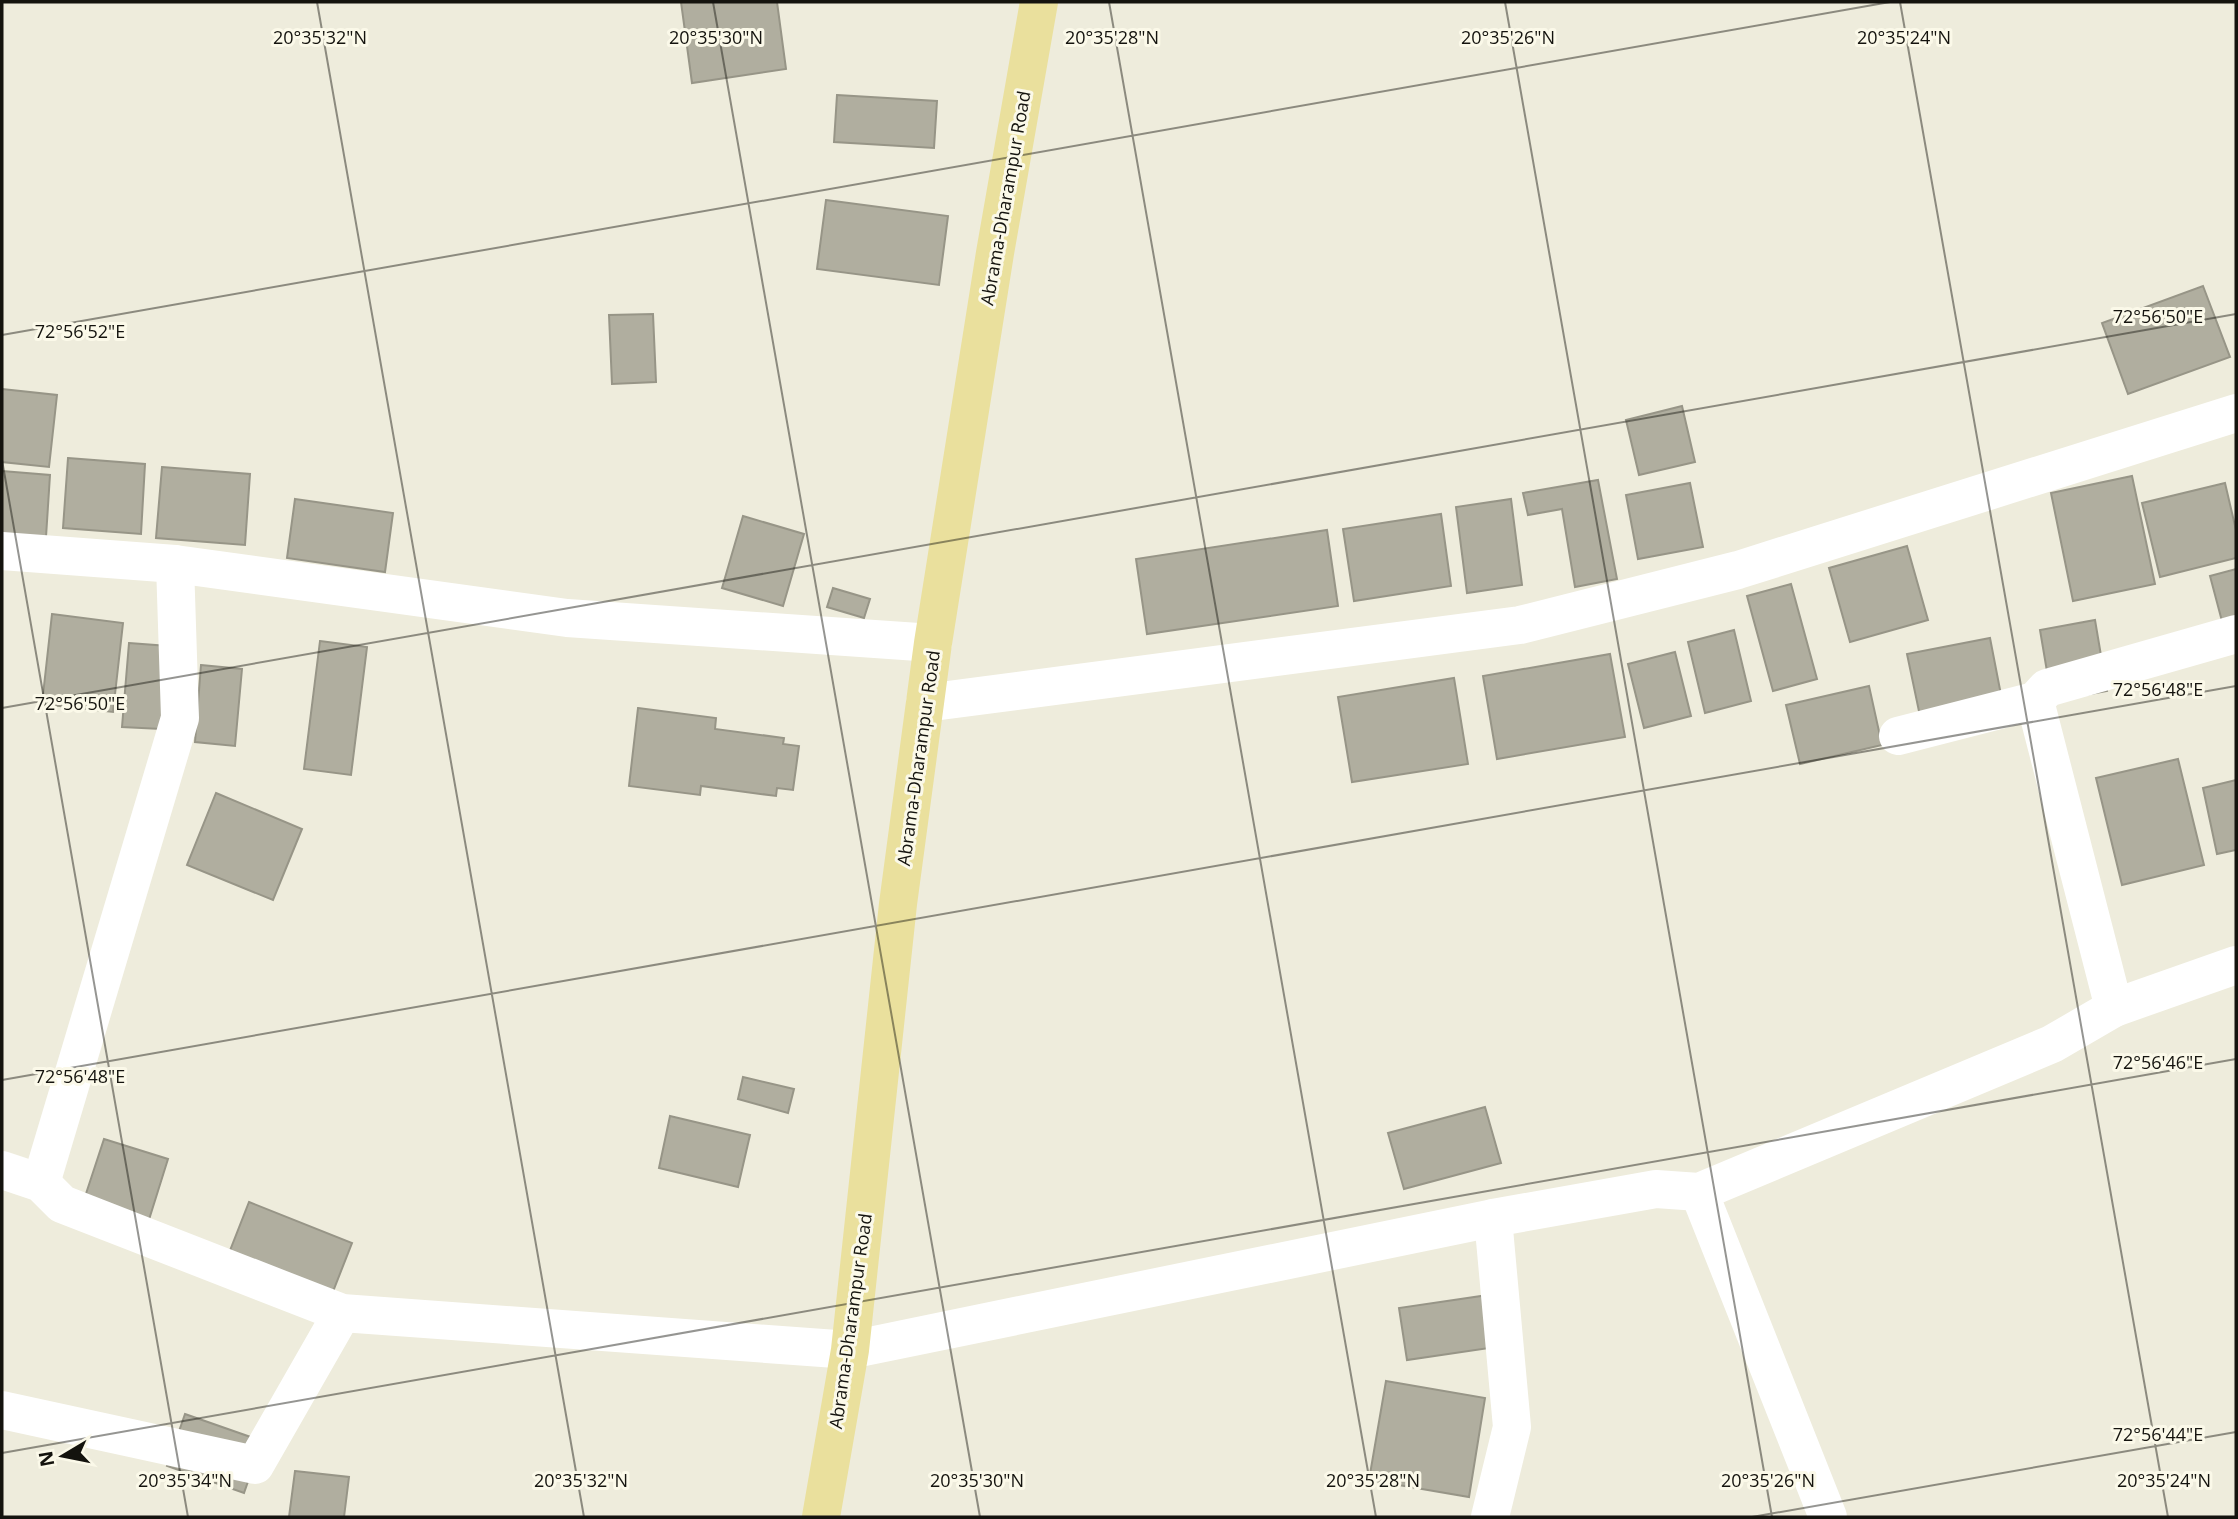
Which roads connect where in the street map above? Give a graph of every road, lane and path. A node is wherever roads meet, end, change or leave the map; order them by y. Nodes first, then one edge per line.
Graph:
1 (1039, 2) edge
2 (2236, 413) edge
3 (2, 551) edge
4 (175, 564) junction
5 (2236, 634) edge
6 (933, 643) junction
7 (2035, 701) junction
8 (925, 703) junction
9 (1898, 736) dead end
10 (2236, 965) edge
11 (2114, 1007) junction
12 (2, 1170) edge
13 (41, 1183) junction
14 (1699, 1192) junction
15 (1493, 1218) junction
16 (342, 1313) junction
17 (850, 1350) junction
18 (2, 1410) edge
19 (821, 1517) edge
20 (1490, 1517) edge
21 (1828, 1517) edge

1 - 6 main road, Abrama-Dharampur Road
2 - 8 street
3 - 4 street
4 - 6 street
4 - 13 street
5 - 7 street
6 - 8 main road, Abrama-Dharampur Road
7 - 9 street
7 - 11 street
8 - 17 main road, Abrama-Dharampur Road
10 - 11 street
11 - 14 street
12 - 13 street
13 - 16 street
14 - 15 street
14 - 21 street
15 - 17 street
15 - 20 street
16 - 17 street
16 - 18 street
17 - 19 main road, Abrama-Dharampur Road

